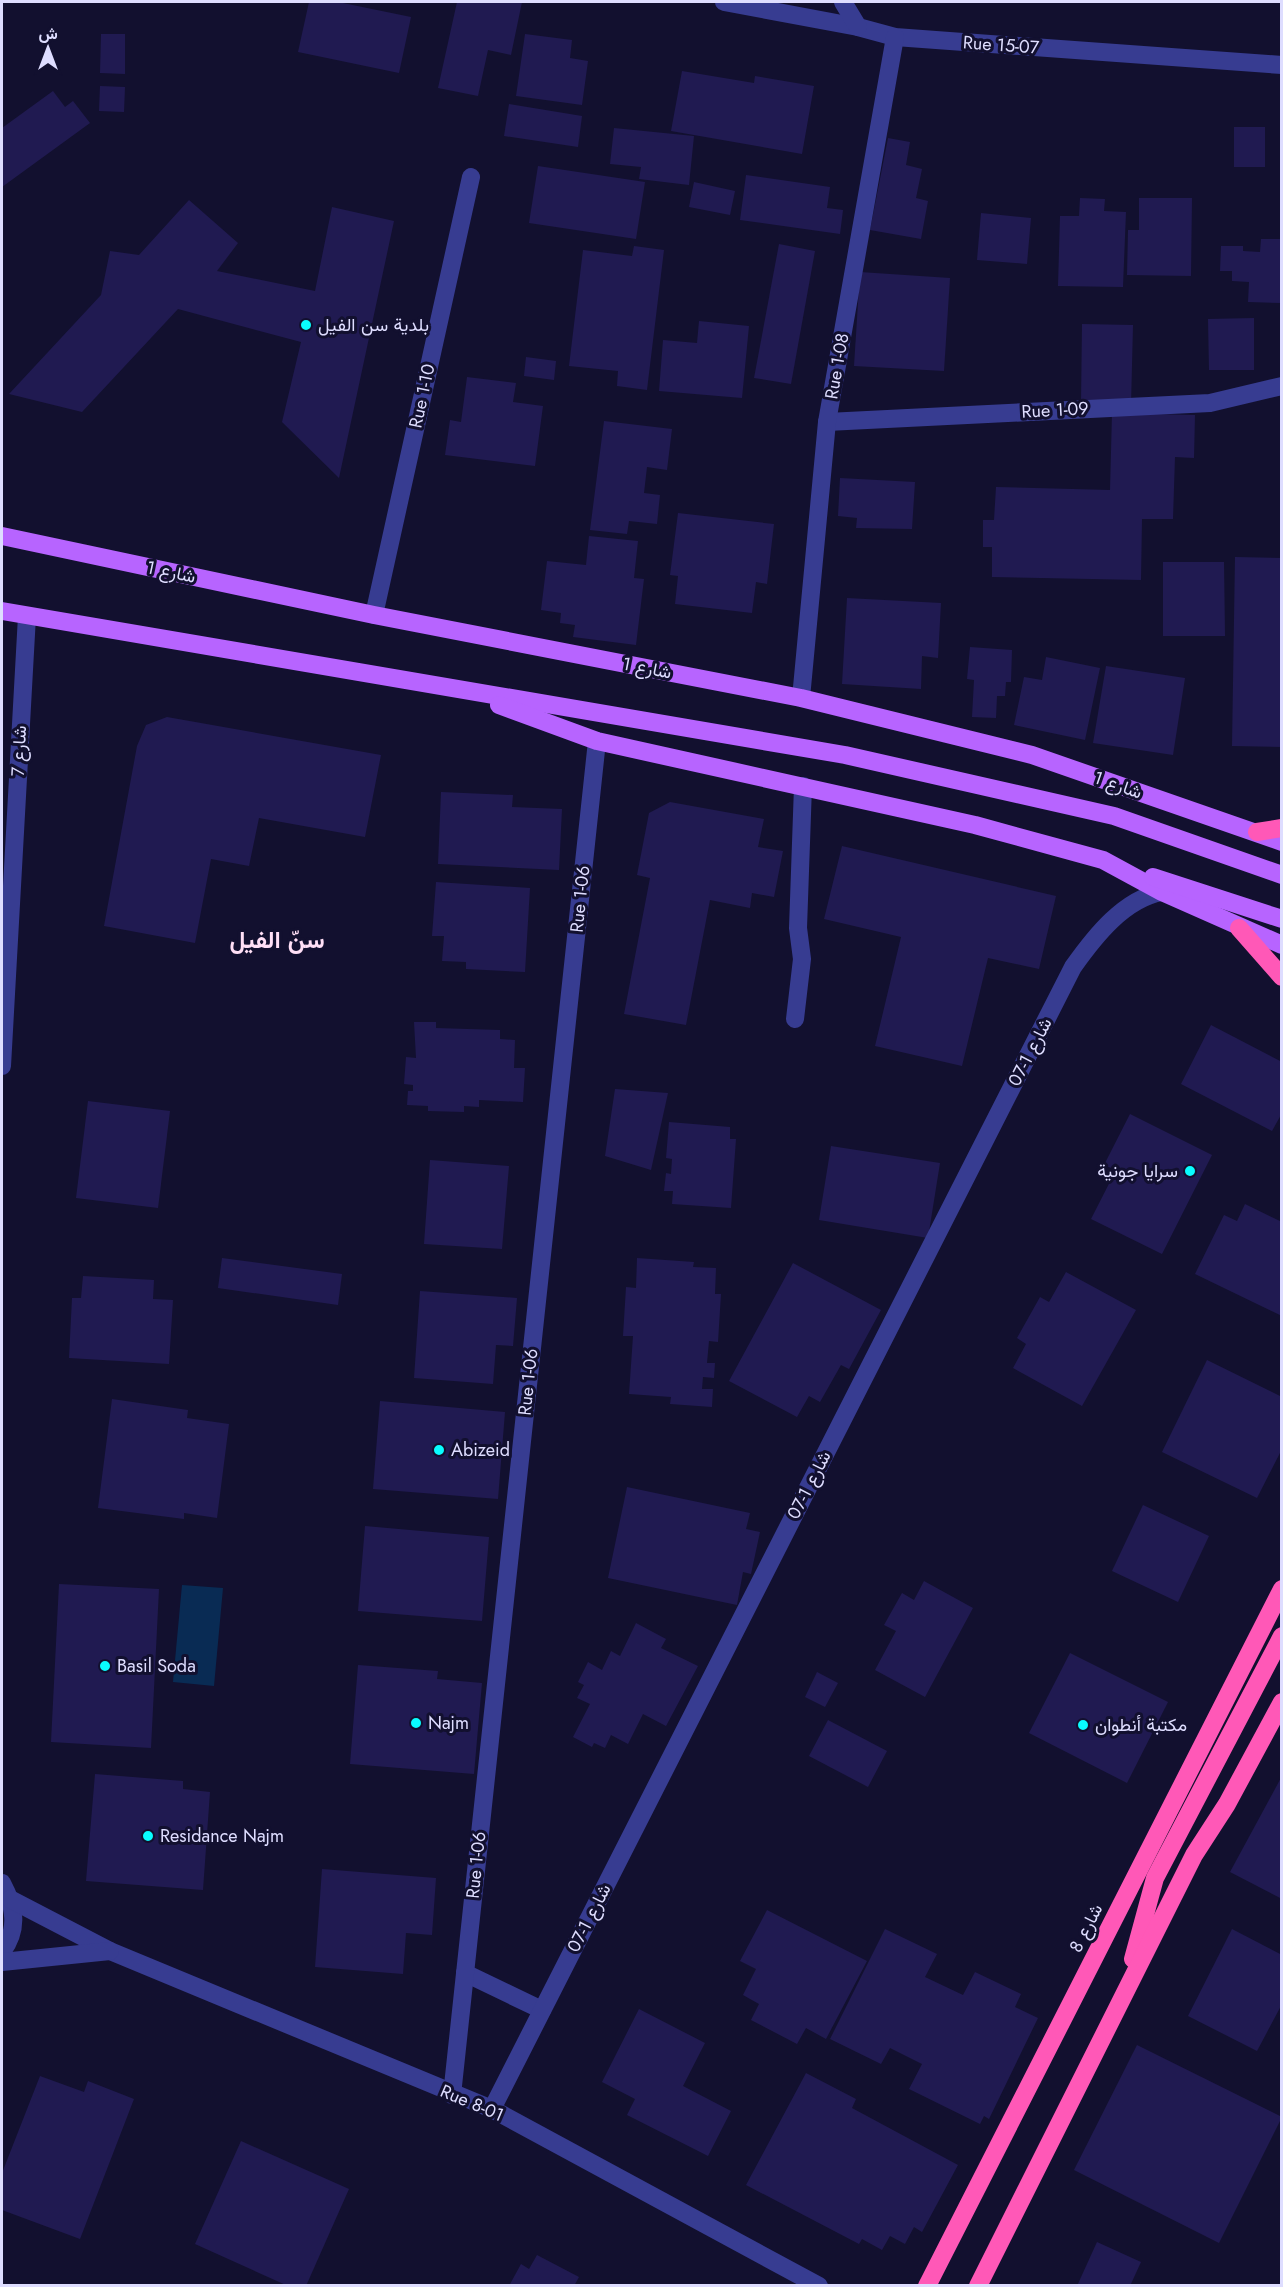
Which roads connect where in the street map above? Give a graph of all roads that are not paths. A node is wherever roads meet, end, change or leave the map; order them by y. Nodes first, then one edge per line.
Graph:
1 (724, 2) edge
2 (843, 2) edge
3 (858, 27) junction
4 (895, 37) junction
5 (1281, 65) edge
6 (471, 177) dead end
7 (1281, 386) edge
8 (827, 422) junction
9 (2, 536) edge
10 (2, 611) edge
11 (374, 615) junction
12 (27, 616) junction
13 (461, 691) junction
14 (801, 698) junction
15 (597, 741) junction
16 (804, 786) junction
17 (1281, 828) edge
18 (1257, 832) junction
19 (1281, 842) edge
20 (1103, 860) junction
21 (1281, 875) edge
22 (1162, 892) junction
23 (1281, 919) edge
24 (1239, 928) junction
25 (1281, 945) edge
26 (1281, 976) edge
27 (795, 1019) dead end
28 (2, 1066) edge
29 (1281, 1589) edge
30 (1281, 1636) edge
31 (1281, 1702) edge
32 (4, 1887) edge
33 (110, 1951) junction
34 (2, 1952) edge
35 (2, 1962) edge
36 (465, 1973) junction
37 (1121, 2001) junction
38 (542, 2010) junction
39 (452, 2095) junction
40 (492, 2109) junction
41 (819, 2286) edge
42 (927, 2286) edge
43 (978, 2286) edge

1 - 3 street, Rue 15-07
2 - 3 street
3 - 4 street, Rue 15-07
4 - 5 street, Rue 15-07
4 - 8 street, Rue 1-08
6 - 11 street, Rue 1-10
7 - 8 street, Rue 1-09
8 - 14 street, Rue 1-08
9 - 11 main road, شارع 1
10 - 12 main road
11 - 14 main road, شارع 1
12 - 13 main road
12 - 28 street, شارع 7
13 - 15 main road
13 - 21 main road
14 - 18 main road, شارع 1
15 - 16 main road
15 - 36 street, Rue 1-06
16 - 20 main road
16 - 27 street
17 - 18 highway
18 - 19 main road, شارع 1
20 - 22 main road
20 - 23 main road
22 - 24 main road
22 - 38 street, شارع 1-07
24 - 25 main road
24 - 26 highway
29 - 42 highway, شارع 8
30 - 37 highway
31 - 37 highway
32 - 33 street, Rue 8-01
32 - 34 street
33 - 35 street
33 - 39 street, Rue 8-01
36 - 38 street
36 - 39 street, Rue 1-06
37 - 43 highway
38 - 40 street, شارع 1-07
39 - 40 street, Rue 8-01
40 - 41 street, Rue 8-01

